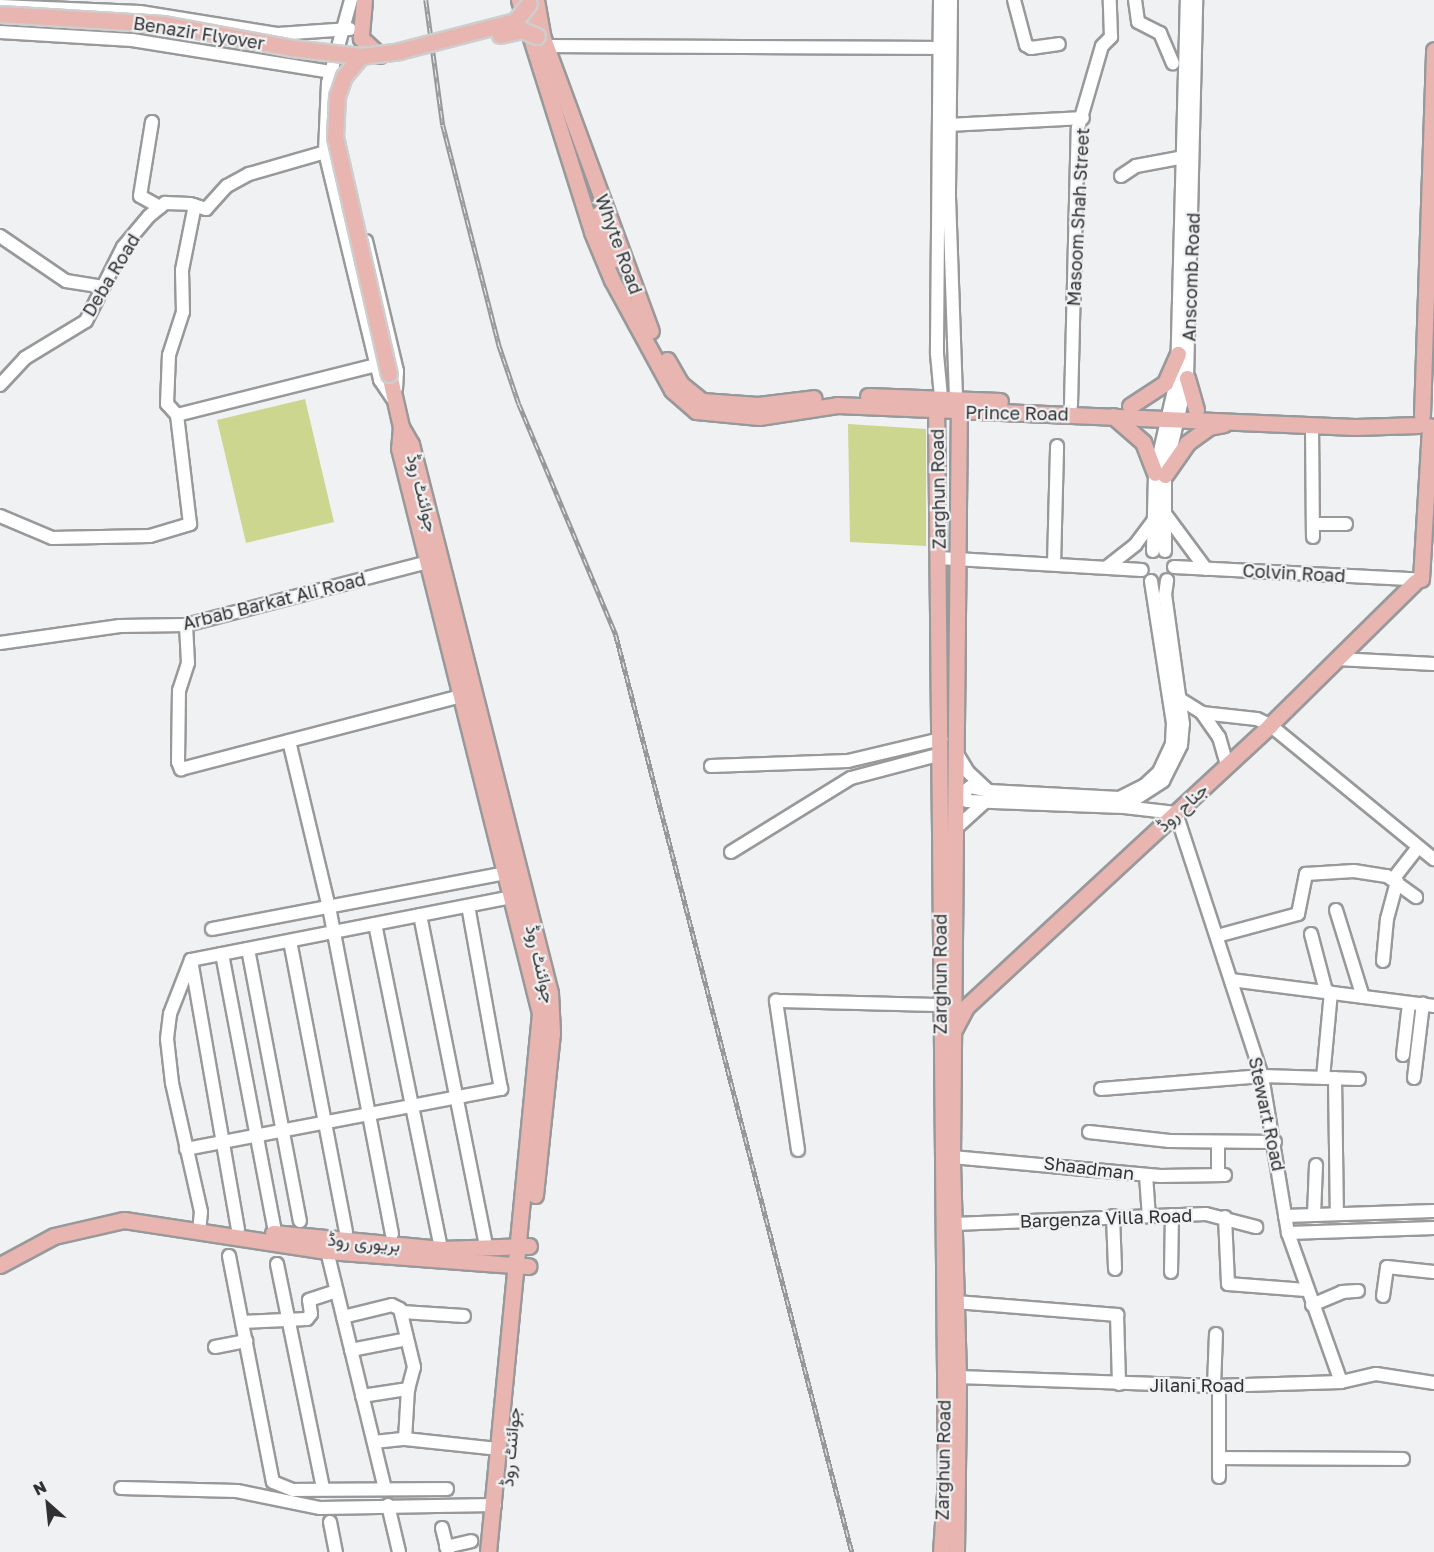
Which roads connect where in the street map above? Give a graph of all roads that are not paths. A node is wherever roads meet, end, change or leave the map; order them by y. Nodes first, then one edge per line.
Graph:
1 (351, 0) edge
2 (362, 0) edge
3 (940, 0) edge
4 (951, 0) edge
5 (1014, 0) edge
6 (1110, 0) edge
7 (1135, 0) edge
8 (1187, 0) edge
9 (1196, 0) edge
10 (528, 1) edge
11 (0, 6) edge
12 (0, 14) edge
13 (0, 23) edge
14 (350, 29) junction
15 (0, 32) edge
16 (541, 41) junction
17 (1059, 44) dead end
18 (939, 48) junction
19 (1434, 50) edge
20 (379, 55) junction
21 (1173, 63) dead end
22 (355, 65) junction
23 (331, 71) junction
24 (1083, 118) junction
25 (152, 122) dead end
26 (949, 125) junction
27 (325, 152) junction
28 (1184, 157) junction
29 (1432, 162) edge
30 (1121, 176) dead end
31 (195, 205) junction
32 (160, 207) junction
33 (1432, 208) edge
34 (0, 236) edge
35 (1430, 269) edge
36 (102, 287) junction
37 (639, 314) junction
38 (1431, 322) edge
39 (1178, 354) junction
40 (382, 370) junction
41 (1186, 378) junction
42 (0, 385) edge
43 (395, 401) junction
44 (948, 402) junction
45 (1071, 405) junction
46 (1130, 406) junction
47 (1196, 410) junction
48 (1173, 413) junction
49 (177, 415) junction
50 (1113, 416) junction
51 (1236, 421) junction
52 (1426, 421) edge
53 (1312, 425) junction
54 (1057, 446) dead end
55 (1160, 474) junction
56 (0, 516) edge
57 (1159, 517) junction
58 (1313, 524) junction
59 (1346, 524) dead end
60 (1313, 537) dead end
61 (1159, 551) junction
62 (939, 558) junction
63 (955, 558) junction
64 (433, 560) junction
65 (1054, 564) junction
66 (1107, 567) junction
67 (1174, 567) junction
68 (1206, 569) junction
69 (1142, 570) junction
70 (1167, 580) junction
71 (1420, 580) edge
72 (1151, 582) junction
73 (186, 625) junction
74 (0, 644) edge
75 (1337, 659) junction
76 (1434, 664) edge
77 (461, 696) junction
78 (1180, 699) junction
79 (1202, 713) junction
80 (1270, 725) junction
81 (289, 741) junction
82 (946, 748) junction
83 (1227, 765) junction
84 (711, 766) dead end
85 (986, 797) junction
86 (1123, 807) junction
87 (1176, 813) junction
88 (955, 829) junction
89 (1418, 848) junction
90 (731, 852) dead end
91 (1434, 860) edge
92 (506, 873) junction
93 (1395, 879) junction
94 (513, 897) junction
95 (1416, 897) dead end
96 (468, 906) junction
97 (329, 907) junction
98 (1336, 910) dead end
99 (420, 915) junction
100 (375, 924) junction
101 (212, 929) dead end
102 (332, 933) junction
103 (1311, 934) dead end
104 (1217, 936) junction
105 (290, 941) junction
106 (248, 949) junction
107 (222, 954) junction
108 (191, 960) junction
109 (1383, 961) dead end
110 (1231, 980) junction
111 (1329, 991) junction
112 (1363, 997) junction
113 (1410, 1003) junction
114 (940, 1005) junction
115 (1428, 1005) edge
116 (953, 1033) junction
117 (1403, 1055) dead end
118 (1262, 1076) junction
119 (1329, 1078) junction
120 (1414, 1078) dead end
121 (1359, 1079) dead end
122 (1101, 1089) dead end
123 (457, 1096) junction
124 (412, 1104) junction
125 (368, 1112) junction
126 (324, 1122) junction
127 (283, 1131) junction
128 (1089, 1132) dead end
129 (257, 1137) junction
130 (222, 1142) junction
131 (1218, 1142) junction
132 (1275, 1142) junction
133 (186, 1149) junction
134 (798, 1150) dead end
135 (952, 1157) junction
136 (1316, 1165) dead end
137 (1146, 1175) junction
138 (1434, 1211) edge
139 (1337, 1214) junction
140 (1149, 1215) junction
141 (1172, 1215) junction
142 (1314, 1215) junction
143 (1113, 1216) junction
144 (1285, 1216) junction
145 (1225, 1217) junction
146 (300, 1221) dead end
147 (954, 1224) junction
148 (1256, 1227) dead end
149 (1434, 1228) edge
150 (238, 1229) junction
151 (199, 1230) junction
152 (346, 1232) dead end
153 (276, 1233) junction
154 (1288, 1233) junction
155 (392, 1234) dead end
156 (486, 1245) junction
157 (525, 1245) junction
158 (441, 1249) junction
159 (327, 1251) junction
160 (229, 1256) dead end
161 (277, 1264) dead end
162 (0, 1265) edge
163 (523, 1266) junction
164 (1115, 1269) dead end
165 (1171, 1272) dead end
166 (1434, 1272) edge
167 (1306, 1290) junction
168 (337, 1291) junction
169 (1358, 1291) dead end
170 (1383, 1296) dead end
171 (956, 1302) junction
172 (1312, 1305) junction
173 (402, 1312) junction
174 (464, 1316) dead end
175 (343, 1317) junction
176 (290, 1321) junction
177 (242, 1322) junction
178 (1216, 1334) dead end
179 (407, 1339) junction
180 (246, 1341) junction
181 (215, 1347) dead end
182 (351, 1350) junction
183 (958, 1377) junction
184 (1341, 1382) junction
185 (1434, 1383) edge
186 (1119, 1384) junction
187 (1217, 1386) junction
188 (408, 1389) junction
189 (362, 1396) junction
190 (405, 1439) junction
191 (374, 1442) junction
192 (499, 1449) junction
193 (1219, 1458) junction
194 (1403, 1459) dead end
195 (1219, 1478) dead end
196 (121, 1488) dead end
197 (323, 1489) junction
198 (385, 1489) junction
199 (447, 1489) dead end
200 (388, 1505) junction
201 (495, 1505) junction
202 (330, 1522) dead end
203 (442, 1528) dead end
204 (471, 1541) dead end
205 (447, 1550) edge
206 (336, 1552) edge
207 (399, 1552) edge
208 (488, 1552) edge
209 (497, 1552) edge
210 (941, 1552) edge
211 (956, 1552) edge

1 - 14 street
2 - 14 street
2 - 20 main road
3 - 18 street, Zarghun Road
4 - 26 street, Zarghun Road
5 - 17 street
6 - 24 street, Masoom Shah Street
7 - 21 street
8 - 28 street, Anscomb Road
9 - 41 street, Anscomb Road
10 - 16 main road
10 - 20 main road, Benazir Flyover, bridge
10 - 37 main road, Whyte Road
11 - 14 street
12 - 22 main road, Benazir Flyover, bridge
13 - 22 main road, Benazir Flyover
14 - 22 street
14 - 23 street
15 - 23 street
16 - 18 street
16 - 22 main road, Benazir Flyover, bridge
16 - 37 main road, Whyte Road
16 - 37 main road, Whyte Road
18 - 44 street, Zarghun Road
19 - 29 main road
20 - 22 main road, Benazir Flyover, bridge
22 - 23 street
22 - 40 main road, bridge
22 - 43 street
23 - 27 street
24 - 26 street
24 - 45 street, Masoom Shah Street
25 - 32 street
26 - 44 street, Zarghun Road
27 - 31 street
27 - 40 street
28 - 30 street
28 - 39 street, Anscomb Road
29 - 33 main road
31 - 32 street
31 - 49 street
32 - 36 street, Deba Road
33 - 35 main road
34 - 36 street
35 - 38 main road
36 - 42 street, Deba Road
37 - 44 main road, Prince Road
38 - 52 main road
39 - 46 main road
39 - 48 street, Anscomb Road
40 - 43 main road, جوائنٹ روڈ
40 - 49 street
41 - 47 main road
41 - 48 street, Anscomb Road
43 - 64 main road, جوائنٹ روڈ
44 - 45 main road, Prince Road
44 - 50 main road, Prince Road
44 - 62 main road, Zarghun Road
44 - 63 main road, Zarghun Road
45 - 46 main road, Prince Road
46 - 48 main road, Prince Road
47 - 48 main road, Prince Road
47 - 52 main road, Prince Road
48 - 50 main road, Prince Road
48 - 51 main road, Prince Road
48 - 55 street, Anscomb Road
49 - 56 street
50 - 55 main road
51 - 53 main road, Prince Road
51 - 55 main road
52 - 53 main road, Prince Road
52 - 71 main road
53 - 58 street
54 - 65 street
55 - 57 street, Anscomb Road
57 - 61 street, Anscomb Road
57 - 66 street
57 - 68 street
58 - 59 street
58 - 60 street
61 - 67 street
61 - 69 street
62 - 63 street
62 - 82 main road, Zarghun Road
63 - 65 street
63 - 82 main road, Zarghun Road
64 - 73 street, Arbab Barkat Ali Road
64 - 77 main road, جوائنٹ روڈ
64 - 157 main road, جوائنٹ روڈ
65 - 66 street
66 - 69 street
67 - 68 street, Colvin Road
67 - 70 street
68 - 71 street, Colvin Road
69 - 72 street
70 - 72 street
70 - 78 street
71 - 75 main road, جناح روڈ
72 - 85 street
73 - 74 street, Arbab Barkat Ali Road
73 - 81 street
75 - 76 street
75 - 80 main road, جناح روڈ
77 - 81 street
77 - 92 main road, جوائنٹ روڈ
78 - 79 street
78 - 86 street
79 - 80 street
79 - 83 street
80 - 83 main road, جناح روڈ
80 - 89 street
81 - 97 street
82 - 84 street
82 - 85 street
82 - 88 main road, Zarghun Road
82 - 90 street
82 - 114 main road, Zarghun Road
83 - 87 main road, جناح روڈ
85 - 86 street
85 - 88 street
86 - 87 street
87 - 104 street, Stewart Road
87 - 116 main road, جناح روڈ
88 - 116 main road, Zarghun Road
89 - 91 street
89 - 93 street
92 - 94 main road, جوائنٹ روڈ
92 - 97 street
93 - 95 street
93 - 104 street
93 - 109 street
94 - 96 street
94 - 157 main road, جوائنٹ روڈ
96 - 99 street
96 - 123 street
97 - 101 street
97 - 102 street
98 - 112 street
99 - 100 street
99 - 123 street
100 - 102 street
100 - 124 street
102 - 105 street
102 - 125 street
103 - 111 street
104 - 110 street, Stewart Road
105 - 106 street
105 - 126 street
106 - 107 street
106 - 127 street
107 - 108 street
107 - 129 street
108 - 130 street
108 - 133 street
110 - 111 street
110 - 118 street, Stewart Road
111 - 112 street
111 - 119 street
112 - 113 street
113 - 115 street
113 - 117 street
114 - 134 street
114 - 210 main road, Zarghun Road
115 - 120 street
116 - 135 main road, Zarghun Road
118 - 119 street
118 - 122 street
118 - 132 street, Stewart Road
119 - 121 street
119 - 139 street
123 - 124 street
123 - 156 street
124 - 125 street
124 - 158 street
125 - 126 street
125 - 155 street
126 - 127 street
126 - 152 street
127 - 129 street
127 - 146 street
128 - 131 street
129 - 130 street
129 - 153 street
130 - 133 street
130 - 150 street
131 - 132 street
131 - 137 street, Shaadman
132 - 144 street, Stewart Road
133 - 151 street
135 - 137 street, Shaadman
135 - 147 main road, Zarghun Road
136 - 142 street
137 - 140 street
138 - 139 street
139 - 142 street
140 - 141 street, Bargenza Villa Road
140 - 143 street, Bargenza Villa Road
141 - 145 street, Bargenza Villa Road
141 - 165 street
142 - 144 street
143 - 147 street, Bargenza Villa Road
143 - 164 street
144 - 154 street, Stewart Road
145 - 148 street, Bargenza Villa Road
145 - 167 street
147 - 171 main road, Zarghun Road
149 - 154 street
150 - 151 main road, بریوری روڈ
150 - 153 main road, بریوری روڈ
151 - 159 main road, بریوری روڈ
151 - 162 main road, بریوری روڈ
153 - 158 main road, بریوری روڈ
154 - 167 street, Stewart Road
156 - 157 main road, بریوری روڈ
156 - 158 main road, بریوری روڈ
157 - 163 main road, جوائنٹ روڈ
159 - 163 main road, بریوری روڈ
159 - 168 street
160 - 177 street
161 - 176 street
163 - 192 main road, جوائنٹ روڈ
163 - 209 main road, جوائنٹ روڈ
166 - 170 street
167 - 172 street, Stewart Road
168 - 175 street
168 - 176 street
169 - 172 street
171 - 183 main road, Zarghun Road
171 - 186 street
172 - 184 street, Stewart Road
173 - 174 street
173 - 175 street
173 - 179 street
175 - 182 street
176 - 177 street
176 - 197 street
177 - 180 street
178 - 187 street
179 - 182 street
179 - 188 street
180 - 181 street
180 - 197 street
182 - 189 street
183 - 186 street, Jilani Road
183 - 211 main road, Zarghun Road
184 - 185 street, Jilani Road
184 - 187 street, Jilani Road
186 - 187 street, Jilani Road
187 - 193 street
188 - 189 street
188 - 190 street
189 - 191 street
190 - 191 street
190 - 192 street
191 - 198 street
192 - 201 main road, جوائنٹ روڈ
193 - 194 street
193 - 195 street
196 - 200 street
197 - 198 street
198 - 199 street
200 - 201 street
200 - 207 street
201 - 208 main road, جوائنٹ روڈ
202 - 206 street
203 - 205 street
204 - 205 street

